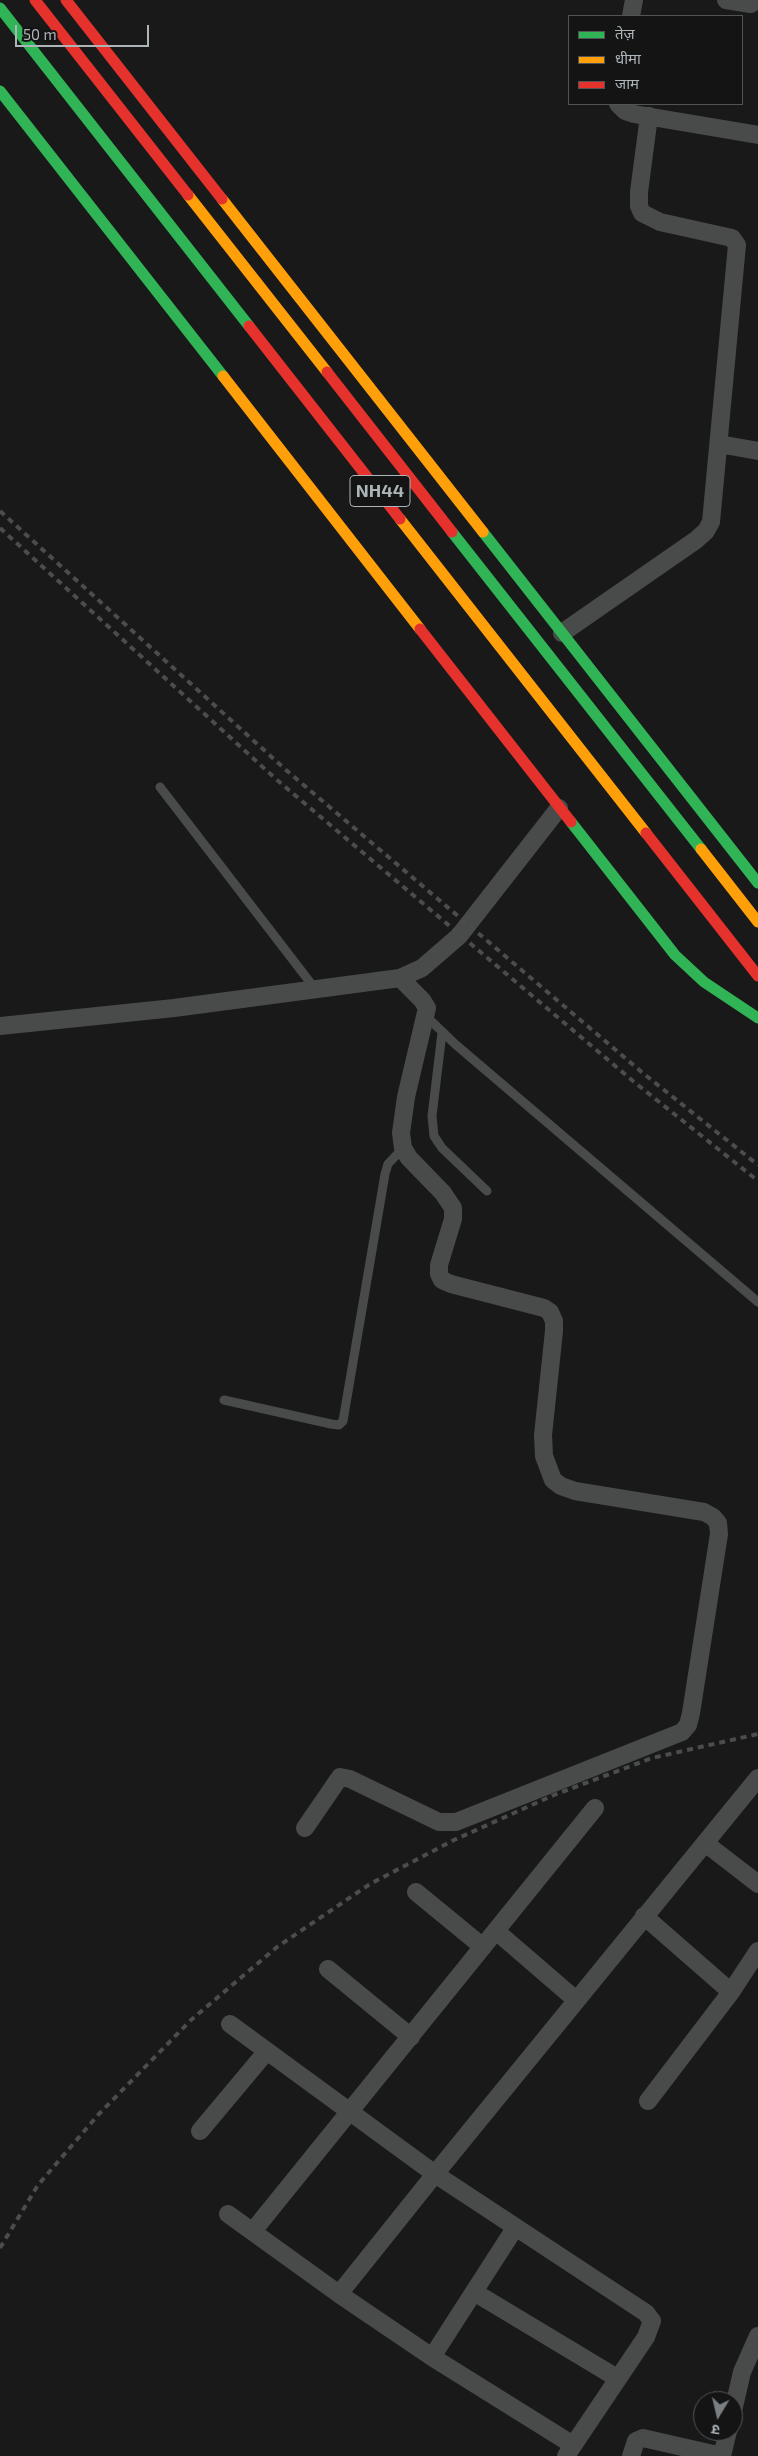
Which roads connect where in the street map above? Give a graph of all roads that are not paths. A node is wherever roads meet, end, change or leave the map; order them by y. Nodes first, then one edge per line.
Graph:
1 (35, 0) edge
2 (66, 0) edge
3 (634, 0) edge
4 (726, 0) edge
5 (751, 4) dead end
6 (0, 8) edge
7 (631, 15) edge
8 (0, 91) edge
9 (619, 105) edge
10 (649, 116) junction
11 (758, 134) edge
12 (719, 444) junction
13 (758, 451) edge
14 (562, 633) junction
15 (160, 787) dead end
16 (559, 808) junction
17 (758, 883) edge
18 (758, 922) edge
19 (758, 976) edge
20 (400, 978) junction
21 (316, 990) junction
22 (426, 1016) junction
23 (758, 1018) edge
24 (0, 1026) edge
25 (442, 1033) junction
26 (403, 1148) junction
27 (487, 1190) dead end
28 (758, 1302) edge
29 (224, 1400) dead end
30 (758, 1778) edge
31 (595, 1808) dead end
32 (305, 1828) dead end
33 (705, 1843) junction
34 (758, 1884) edge
35 (416, 1892) dead end
36 (644, 1916) junction
37 (496, 1931) junction
38 (483, 1947) junction
39 (758, 1951) edge
40 (328, 1968) dead end
41 (731, 1992) junction
42 (576, 2000) junction
43 (230, 2024) dead end
44 (410, 2037) junction
45 (267, 2051) junction
46 (648, 2101) dead end
47 (350, 2112) junction
48 (200, 2131) dead end
49 (435, 2174) junction
50 (228, 2214) dead end
51 (516, 2228) junction
52 (253, 2231) junction
53 (474, 2292) junction
54 (339, 2294) junction
55 (758, 2336) edge
56 (432, 2357) junction
57 (616, 2378) junction
58 (738, 2391) edge
59 (726, 2441) edge
60 (569, 2450) edge
61 (631, 2456) edge
62 (722, 2456) edge

1 - 18 main road, NH44
2 - 14 main road
3 - 7 street
4 - 5 street
6 - 19 main road, NH44
8 - 16 main road
9 - 10 street
10 - 11 street
10 - 12 street
12 - 13 street
12 - 14 street
14 - 17 main road
15 - 21 lane
16 - 20 street
16 - 23 main road
20 - 21 street
20 - 22 street
21 - 24 street
22 - 25 lane
22 - 26 street
25 - 27 lane
25 - 28 lane
26 - 29 lane
26 - 32 street
30 - 33 street
31 - 37 street
33 - 34 street
33 - 36 street
35 - 38 street
36 - 41 street
36 - 42 street
37 - 38 street
37 - 42 street
38 - 44 street
39 - 41 street
40 - 44 street
41 - 46 street
42 - 49 street
43 - 45 street
44 - 47 street
45 - 47 street
45 - 48 street
47 - 49 street
47 - 52 street
49 - 51 street
49 - 54 street
50 - 52 street
51 - 53 street
51 - 57 street
52 - 54 street
53 - 56 street
53 - 57 street
54 - 56 street
55 - 58 street
56 - 60 street
57 - 60 street
59 - 62 street
61 - 62 street

